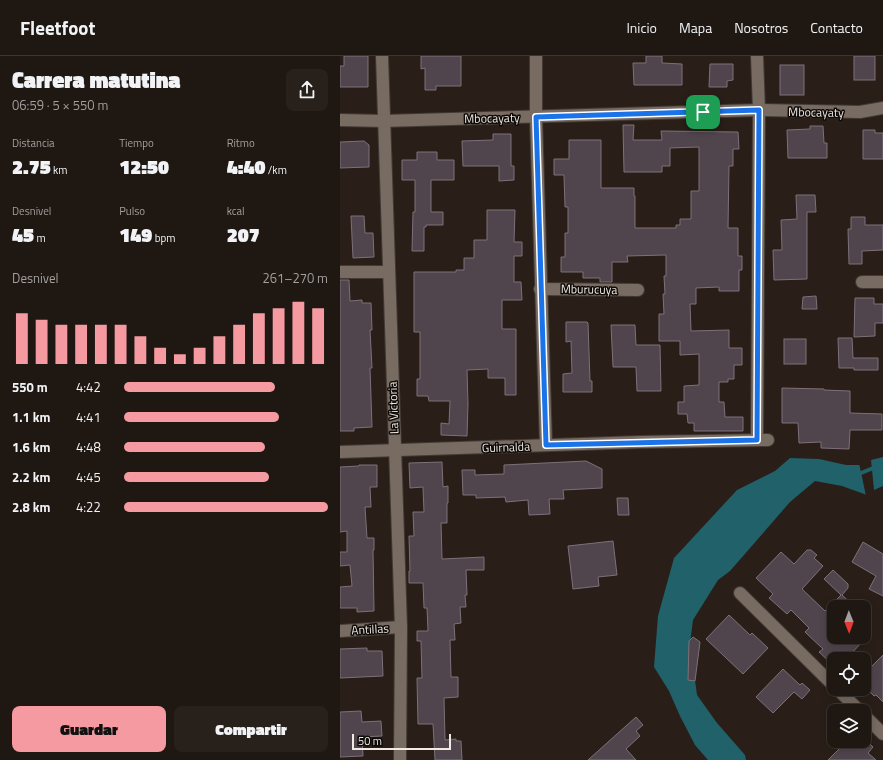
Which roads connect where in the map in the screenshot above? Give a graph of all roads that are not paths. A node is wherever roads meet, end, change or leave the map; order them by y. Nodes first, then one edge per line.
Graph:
1 (382, 56) edge
2 (536, 56) edge
3 (757, 56) edge
4 (883, 108) edge
5 (759, 110) junction
6 (536, 117) junction
7 (340, 120) edge
8 (384, 121) junction
9 (340, 272) edge
10 (389, 272) junction
11 (862, 282) dead end
12 (883, 282) edge
13 (540, 288) junction
14 (638, 290) dead end
15 (546, 445) junction
16 (395, 450) junction
17 (340, 452) edge
18 (740, 593) dead end
19 (401, 627) junction
20 (340, 631) edge
21 (827, 679) edge
22 (844, 696) edge
23 (853, 704) edge
24 (871, 722) edge
25 (883, 734) edge
26 (400, 760) edge

1 - 8 street, La Victoria
2 - 6 street
3 - 5 street
4 - 5 street, Mbocayaty
5 - 6 street, Mbocayaty
5 - 15 street, Guirnalda
6 - 8 street, Mbocayaty
6 - 13 street
7 - 8 street, Mbocayaty
8 - 10 street, La Victoria
9 - 10 street
10 - 16 street, La Victoria
11 - 12 street
13 - 14 street, Mburucuya
13 - 15 street
15 - 16 street, Guirnalda
16 - 17 street, Guirnalda
16 - 19 street, La Victoria
18 - 21 street
19 - 20 street, Antillas
19 - 26 street, La Victoria
22 - 23 street
24 - 25 street

